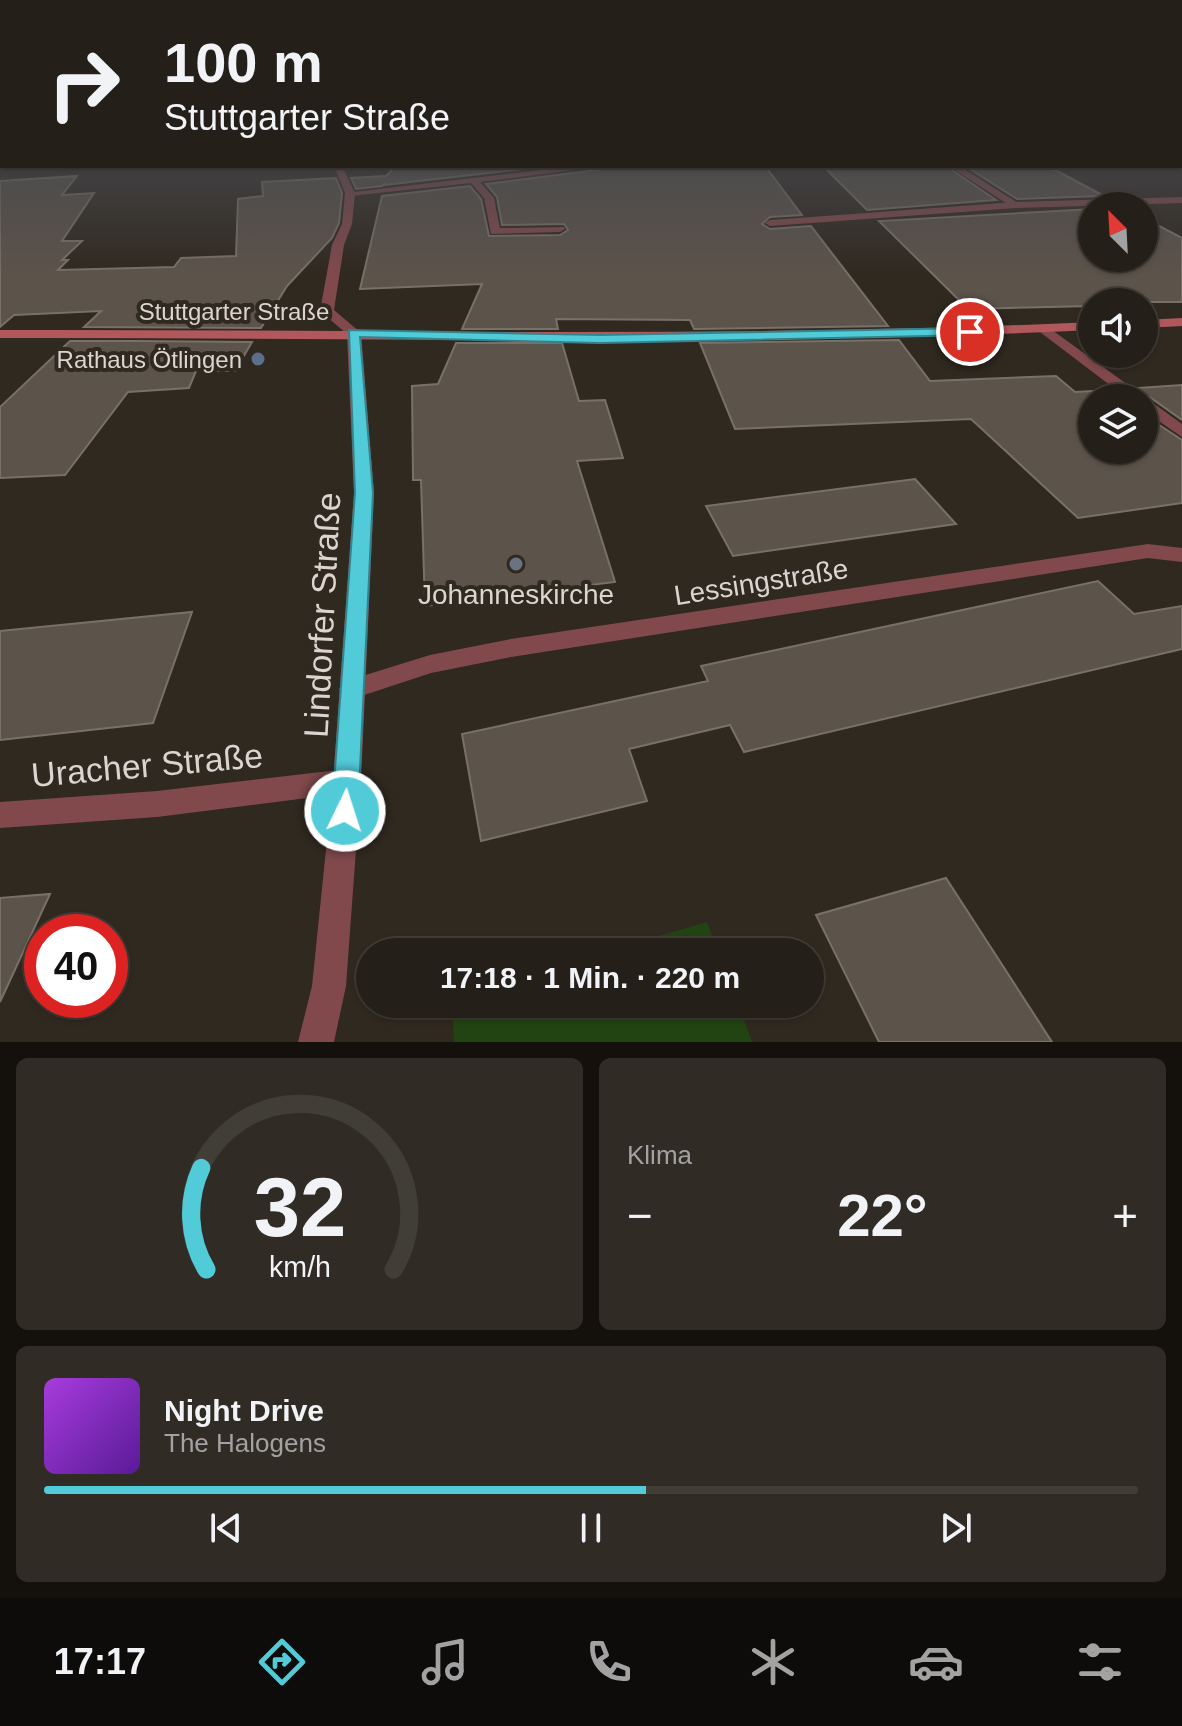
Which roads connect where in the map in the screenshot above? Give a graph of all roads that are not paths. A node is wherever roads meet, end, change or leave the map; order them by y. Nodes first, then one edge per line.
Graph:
1 (343, 178) edge
2 (495, 178) edge
3 (972, 178) edge
4 (474, 180) junction
5 (350, 193) junction
6 (1182, 200) edge
7 (1016, 205) junction
8 (770, 223) dead end
9 (560, 229) dead end
10 (1182, 322) edge
11 (1158, 323) edge
12 (1078, 327) edge
13 (1045, 329) junction
14 (354, 333) junction
15 (0, 334) edge
16 (1118, 384) edge
17 (1158, 414) edge
18 (1182, 432) edge
19 (1182, 555) edge
20 (352, 689) junction
21 (347, 781) junction
22 (0, 815) edge
23 (316, 1042) edge

1 - 5 street
2 - 4 street
3 - 7 street
4 - 5 street
4 - 9 street
5 - 14 street
6 - 7 street
7 - 8 street
10 - 11 main road
12 - 13 main road, Stuttgarter Straße
13 - 14 main road, Stuttgarter Straße
13 - 16 street
14 - 15 main road, Stuttgarter Straße
14 - 20 street, Lindorfer Straße
17 - 18 street
19 - 20 street, Lessingstraße
20 - 21 street, Lindorfer Straße
21 - 22 street, Uracher Straße
21 - 23 street, Lindorfer Straße

